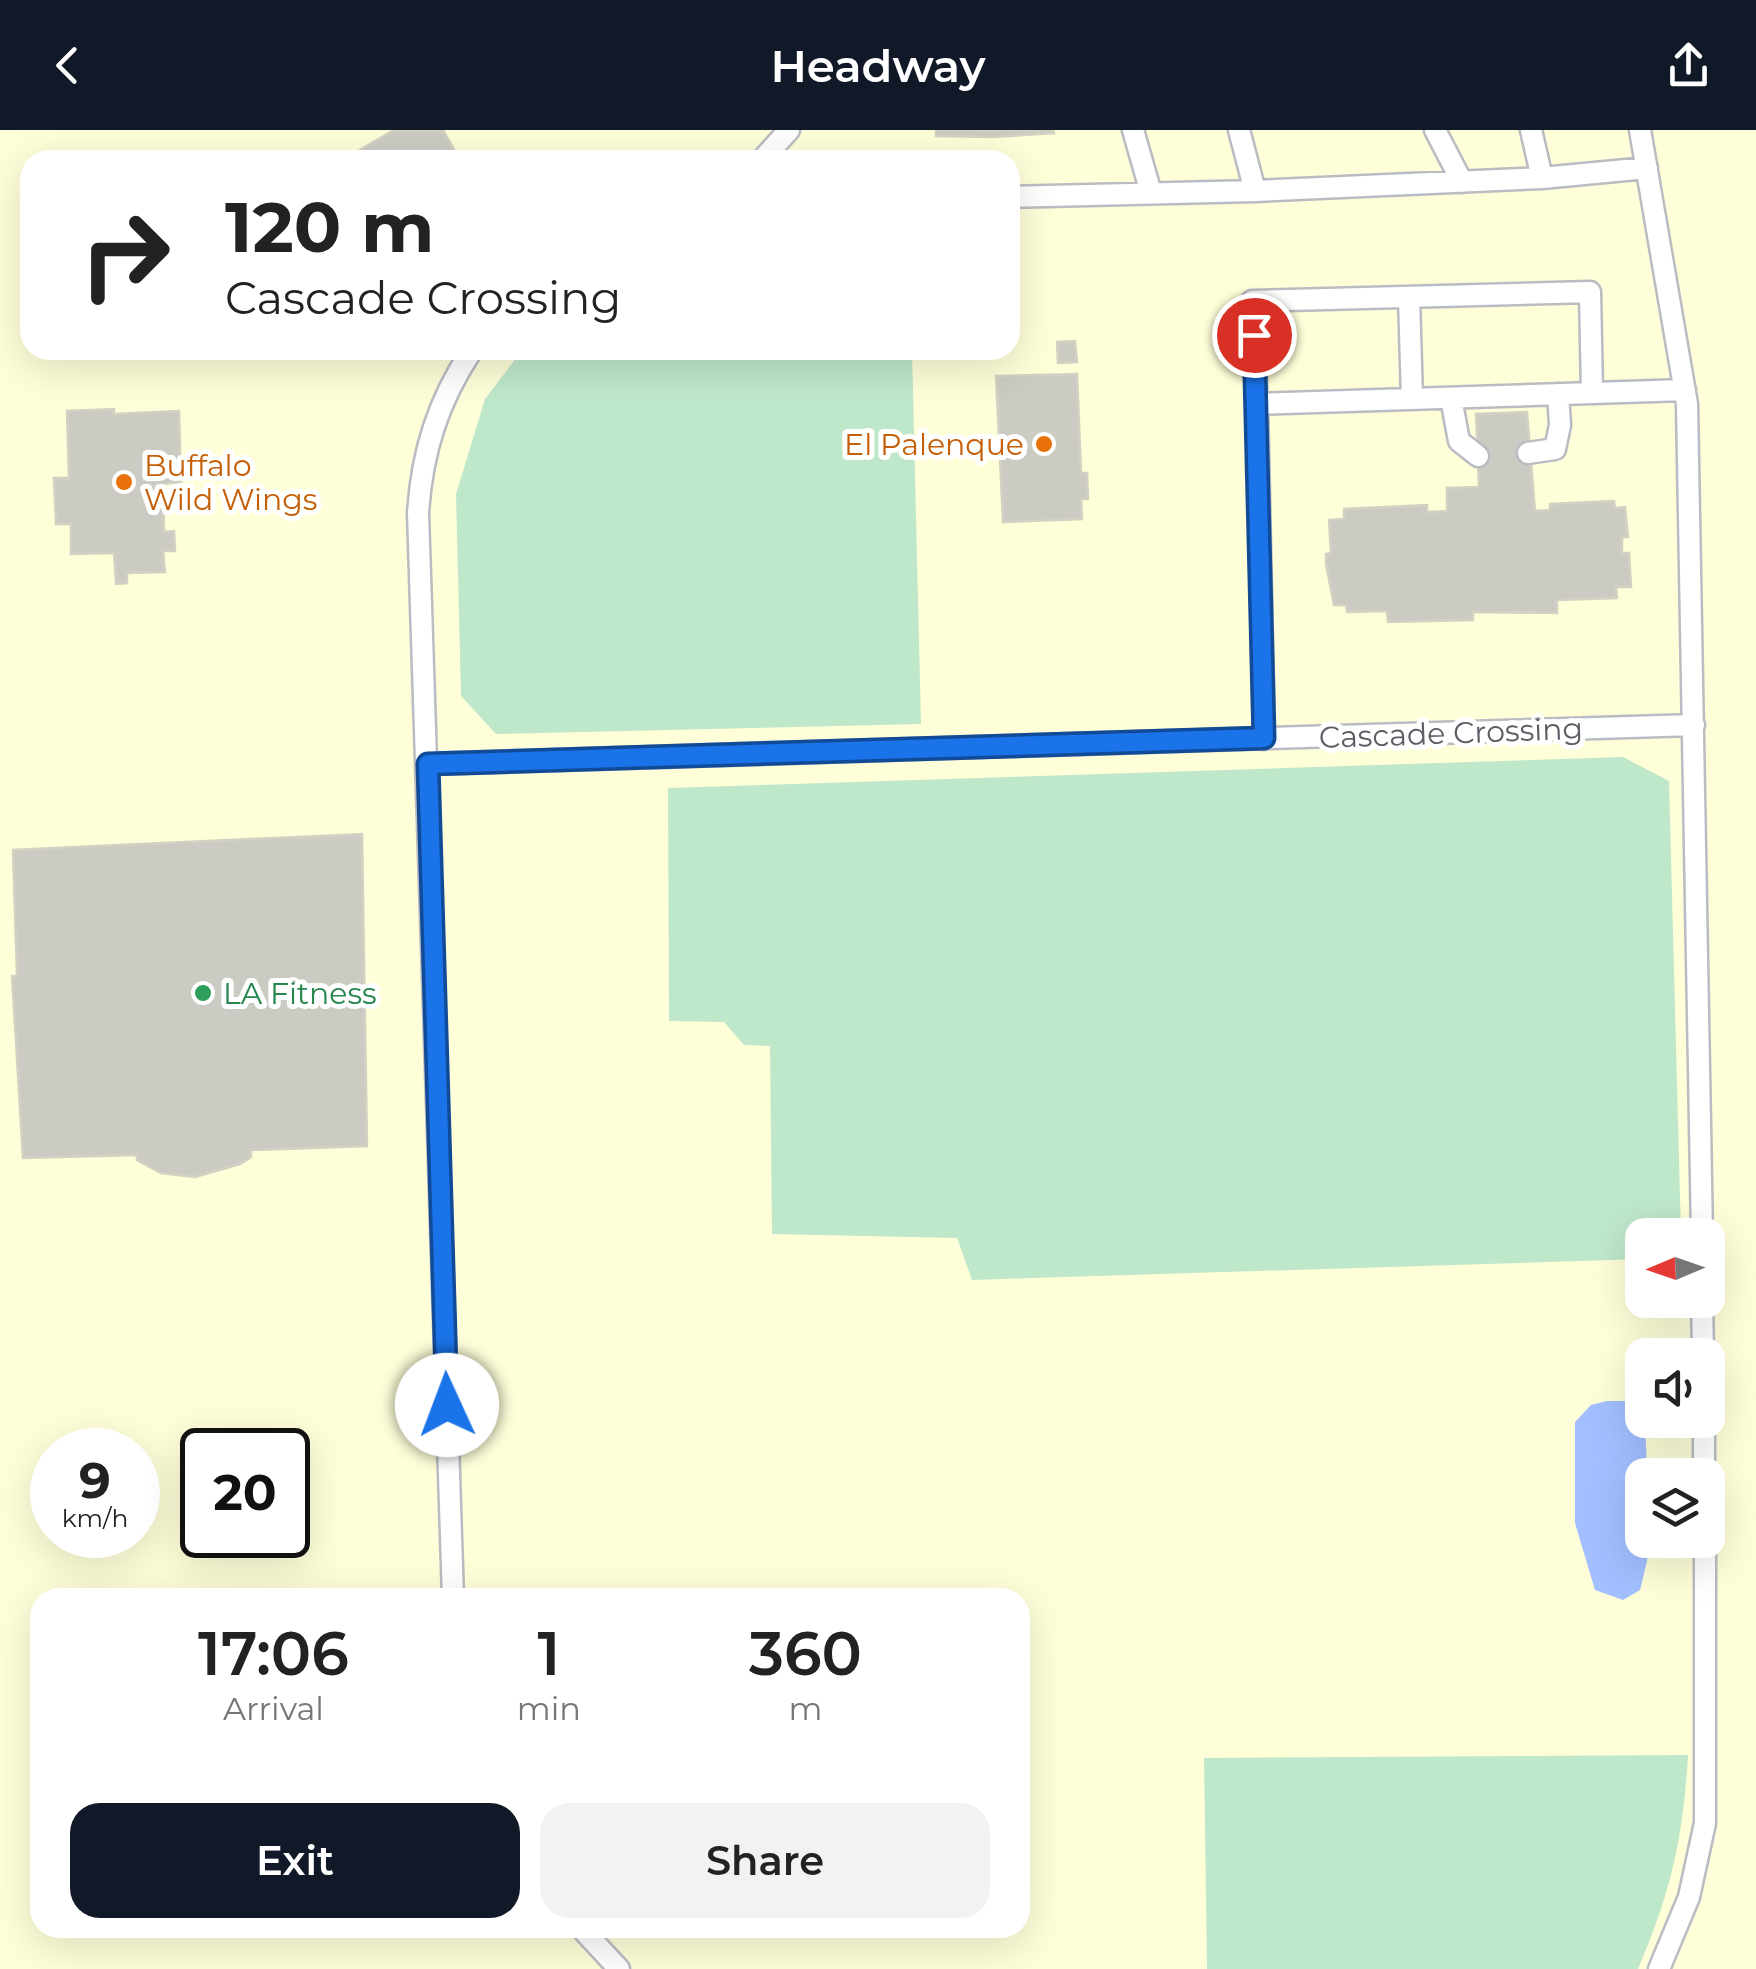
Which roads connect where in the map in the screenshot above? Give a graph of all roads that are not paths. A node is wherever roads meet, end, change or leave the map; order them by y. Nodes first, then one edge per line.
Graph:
1 (789, 130) edge
2 (1133, 130) edge
3 (1239, 130) edge
4 (1435, 130) edge
5 (1531, 130) edge
6 (1640, 130) edge
7 (771, 150) edge
8 (1646, 168) junction
9 (1542, 178) junction
10 (1462, 182) junction
11 (1255, 191) junction
12 (1151, 193) junction
13 (1020, 197) edge
14 (1409, 297) junction
15 (466, 360) edge
16 (1686, 390) junction
17 (1592, 393) junction
18 (1558, 394) junction
19 (1451, 398) junction
20 (1412, 399) junction
21 (1257, 404) junction
22 (1528, 453) dead end
23 (1478, 456) dead end
24 (1694, 725) junction
25 (1264, 738) junction
26 (428, 764) junction
27 (1702, 1218) edge
28 (1704, 1558) edge
29 (453, 1588) edge
30 (590, 1938) edge
31 (619, 1969) edge
32 (1659, 1969) edge

1 - 7 lane
2 - 12 lane
3 - 11 lane
4 - 10 lane
5 - 9 lane
6 - 8 lane
8 - 9 lane
8 - 16 lane
9 - 10 lane
10 - 11 lane
11 - 12 lane
12 - 13 lane
14 - 17 lane
14 - 20 lane
14 - 21 lane
15 - 26 lane
16 - 17 lane
16 - 24 lane
17 - 18 lane
18 - 19 lane
18 - 22 lane
19 - 20 lane
19 - 23 lane
20 - 21 lane
21 - 25 lane
24 - 25 lane, Cascade Crossing
24 - 27 lane
25 - 26 lane, Cascade Crossing
26 - 29 lane
28 - 32 lane
30 - 31 lane

